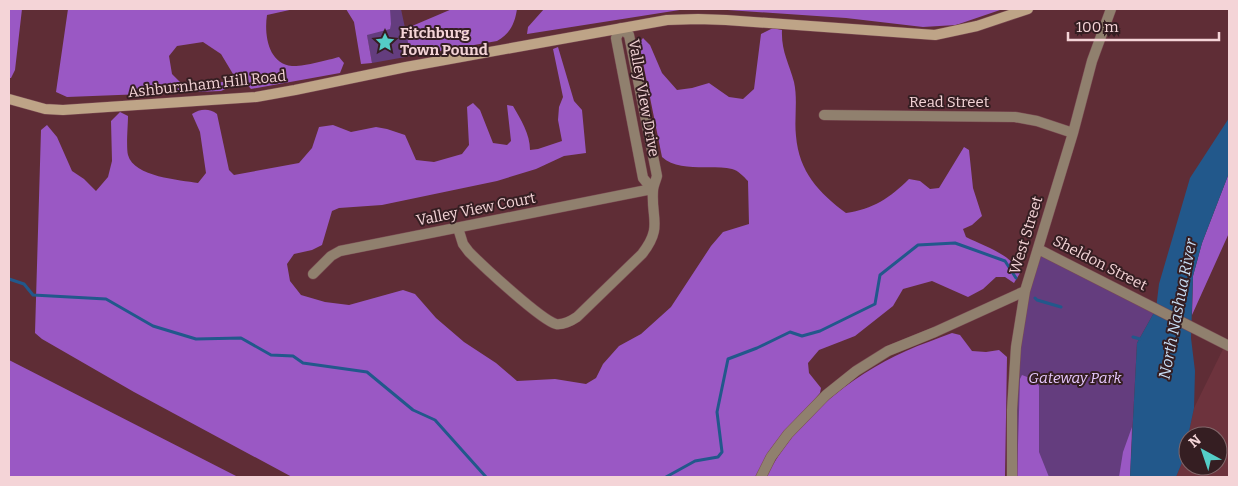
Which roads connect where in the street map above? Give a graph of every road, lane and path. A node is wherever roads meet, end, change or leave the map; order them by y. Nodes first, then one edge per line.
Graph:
1 (1028, 9) edge
2 (1111, 9) edge
3 (621, 28) junction
4 (9, 99) edge
5 (824, 115) dead end
6 (1073, 133) junction
7 (652, 189) junction
8 (458, 228) junction
9 (1038, 249) junction
10 (313, 274) dead end
11 (1025, 291) junction
12 (1229, 346) edge
13 (761, 477) edge
14 (1012, 477) edge

1 - 3 street, Ashburnham Hill Road
2 - 6 street, West Street
3 - 4 street, Ashburnham Hill Road
3 - 7 street, Valley View Drive
5 - 6 street, Read Street
6 - 9 street, West Street
7 - 8 street, Valley View Court
7 - 8 street, Valley View Drive
8 - 10 street, Valley View Court
9 - 11 street, West Street
9 - 12 street, Sheldon Street
11 - 13 street
11 - 14 street, West Street

